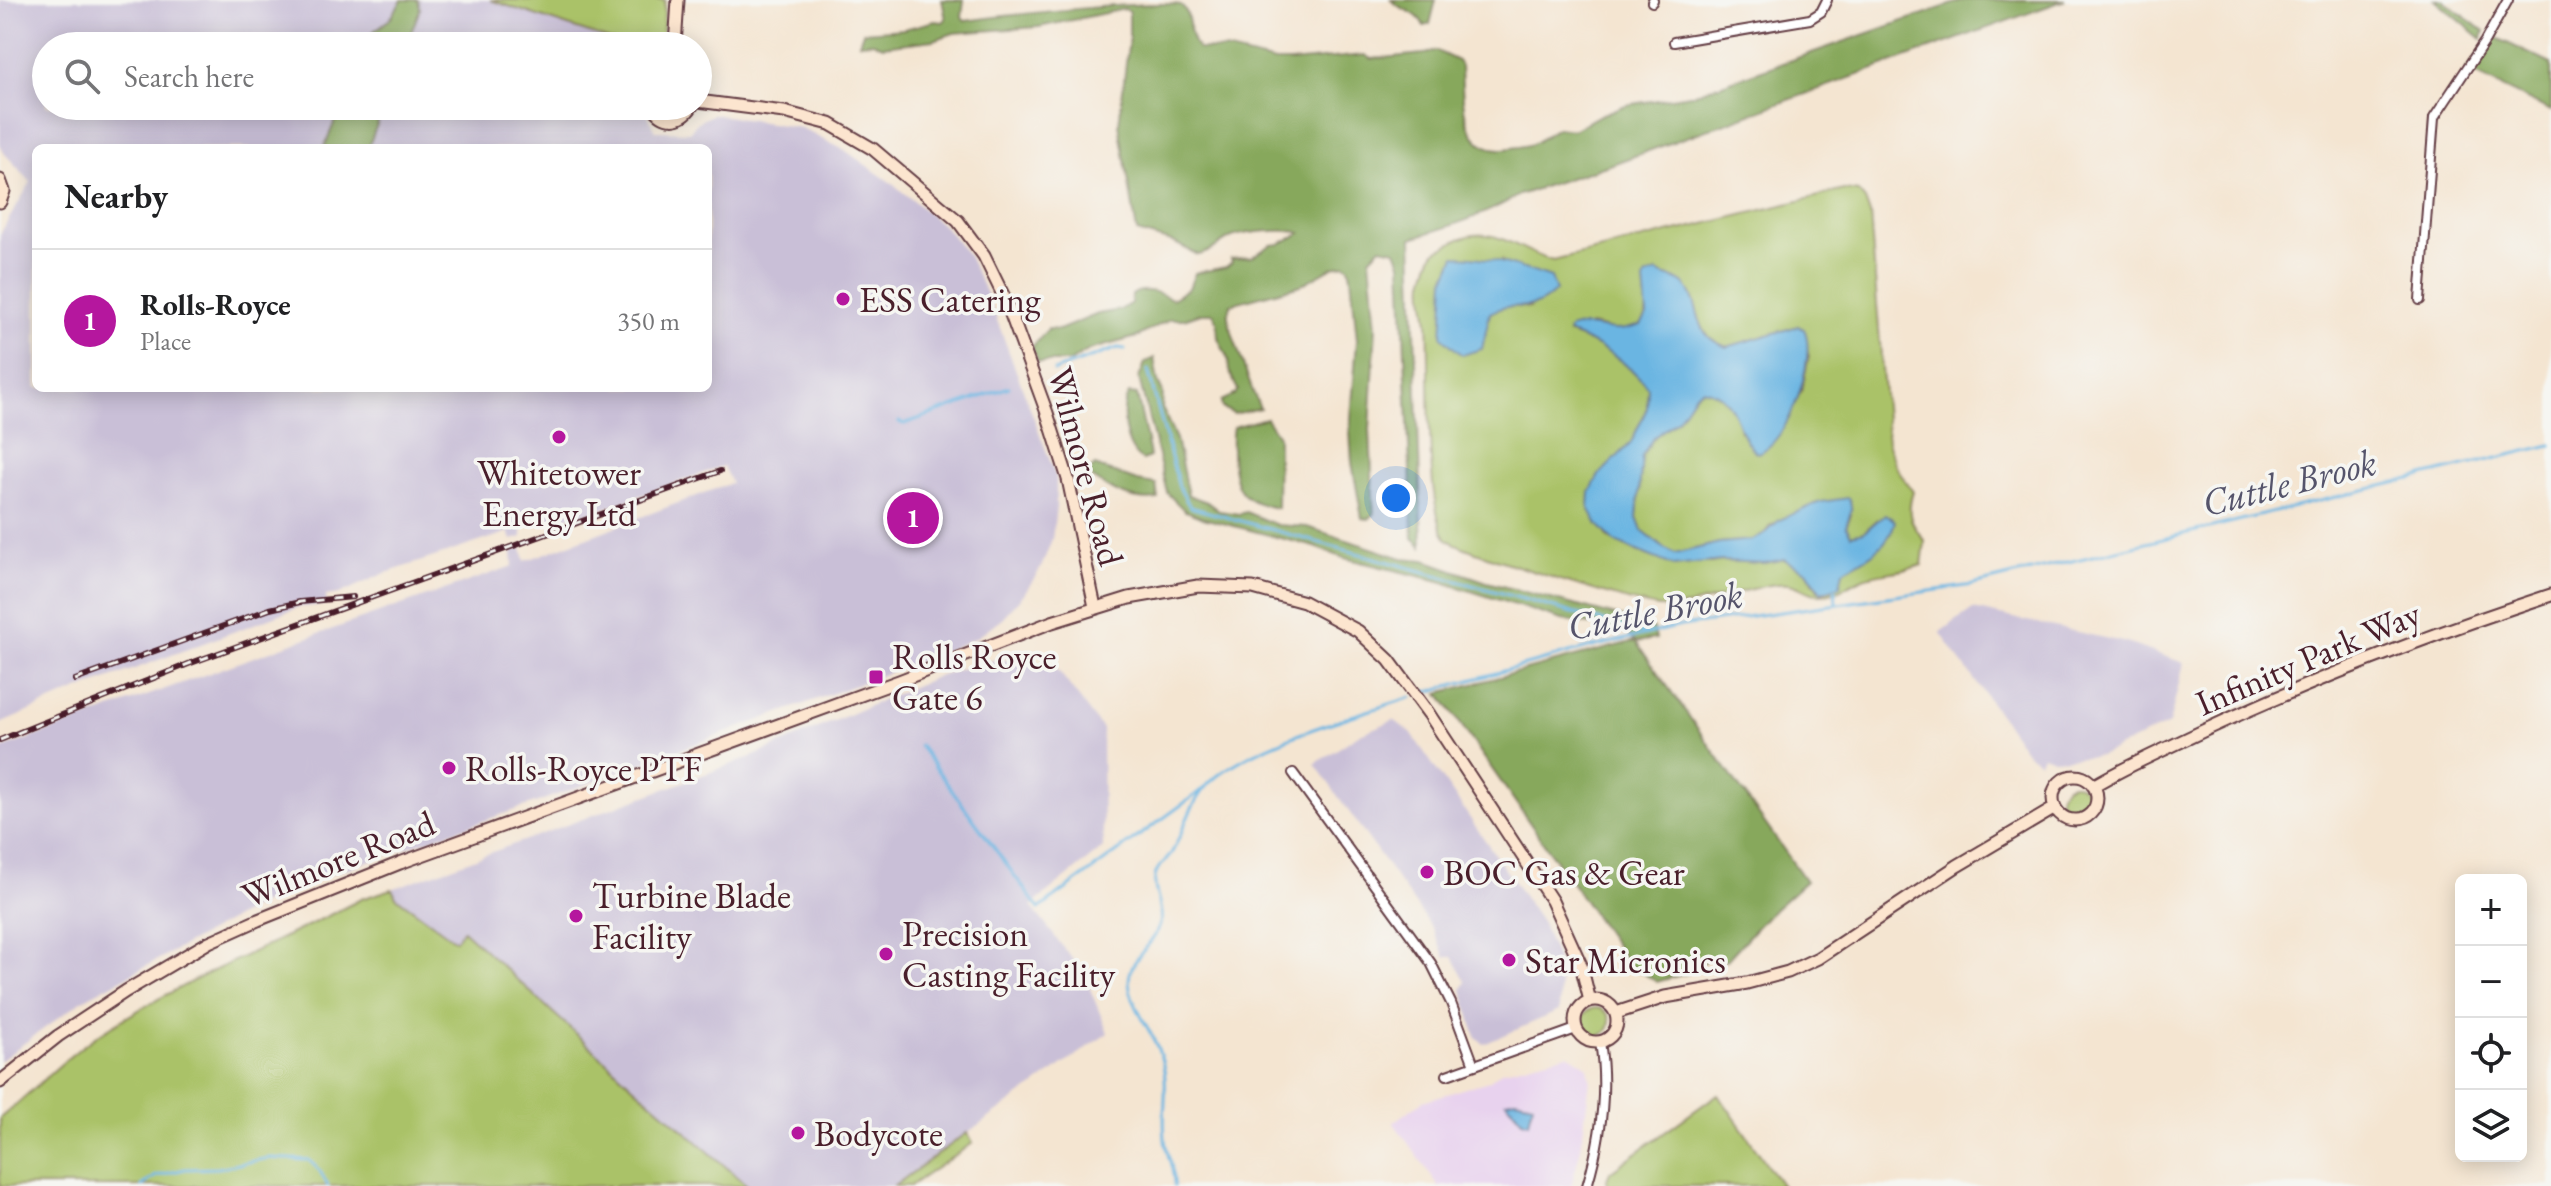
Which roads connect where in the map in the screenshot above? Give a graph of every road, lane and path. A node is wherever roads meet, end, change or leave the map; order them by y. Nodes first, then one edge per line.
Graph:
1 (678, 0) edge
2 (1827, 0) edge
3 (2508, 0) edge
4 (676, 32) edge
5 (1674, 42) dead end
6 (712, 103) edge
7 (0, 180) edge
8 (0, 202) edge
9 (2420, 300) dead end
10 (2551, 595) edge
11 (1095, 607) junction
12 (1293, 773) dead end
13 (2093, 786) junction
14 (2055, 808) junction
15 (1590, 1001) junction
16 (1616, 1013) junction
17 (1576, 1029) junction
18 (1600, 1042) junction
19 (1474, 1065) junction
20 (1447, 1075) dead end
21 (0, 1082) edge
22 (1587, 1186) edge

1 - 4 street
2 - 5 street
3 - 9 street
6 - 11 street, Wilmore Road
7 - 8 street
10 - 13 street, Infinity Park Way
11 - 15 street
11 - 21 street, Wilmore Road
12 - 19 street
13 - 14 street
13 - 14 street
14 - 16 street
15 - 16 street
15 - 17 street
16 - 18 street
17 - 18 street
17 - 19 street
18 - 22 street
19 - 20 street

